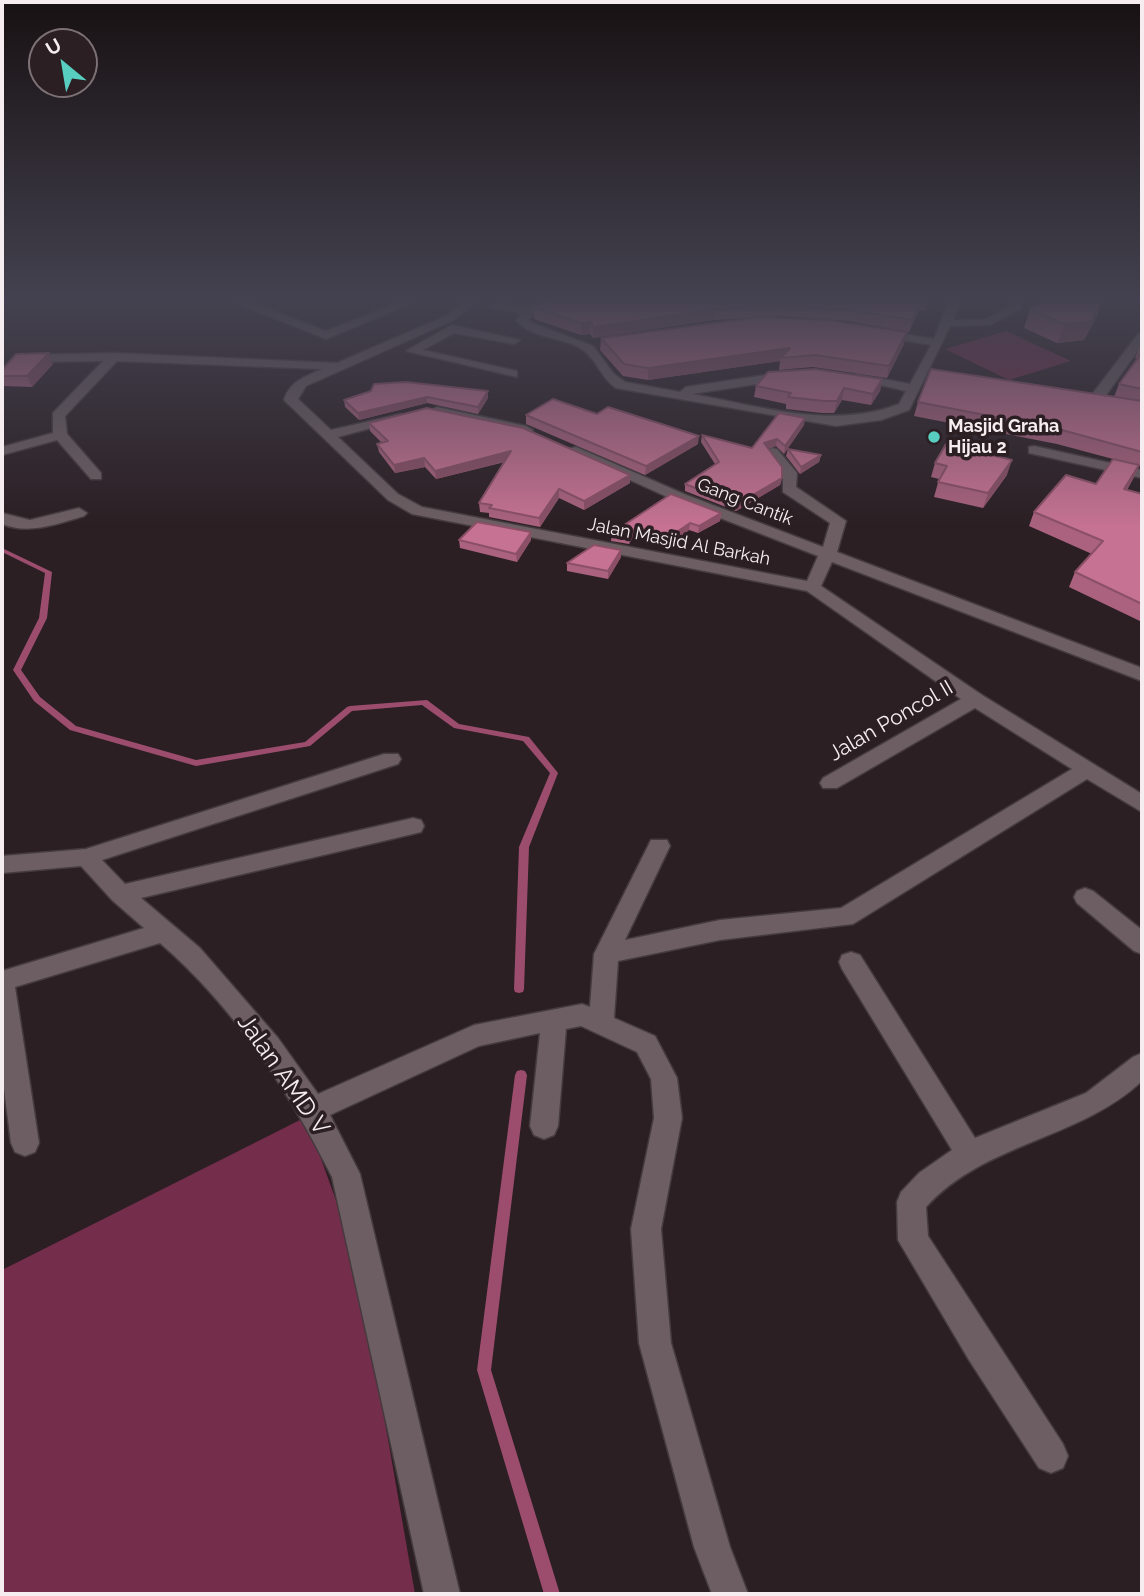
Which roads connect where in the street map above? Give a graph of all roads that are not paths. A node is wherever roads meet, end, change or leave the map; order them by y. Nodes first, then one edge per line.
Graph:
1 (95, 377) edge
2 (307, 377) edge
3 (612, 377) edge
4 (756, 377) edge
5 (851, 377) edge
6 (925, 377) edge
7 (1112, 377) edge
8 (915, 389) junction
9 (677, 393) junction
10 (1096, 399) edge
11 (60, 435) junction
12 (329, 435) junction
13 (1034, 450) dead end
14 (2, 451) edge
15 (772, 452) edge
16 (1142, 474) edge
17 (96, 476) dead end
18 (79, 513) dead end
19 (2, 518) edge
20 (826, 554) junction
21 (812, 587) junction
22 (1142, 675) edge
23 (975, 699) junction
24 (391, 758) dead end
25 (1086, 770) junction
26 (831, 783) dead end
27 (1142, 804) edge
28 (413, 826) dead end
29 (659, 846) dead end
30 (86, 857) junction
31 (2, 864) edge
32 (120, 894) junction
33 (1085, 897) dead end
34 (164, 932) junction
35 (1142, 944) edge
36 (606, 954) junction
37 (850, 962) dead end
38 (2, 981) edge
39 (554, 1020) junction
40 (601, 1021) junction
41 (1140, 1070) edge
42 (313, 1110) junction
43 (544, 1126) dead end
44 (25, 1143) dead end
45 (970, 1155) junction
46 (1051, 1456) dead end
47 (442, 1594) edge
48 (730, 1594) edge

1 - 11 street
2 - 12 street, Jalan Masjid Al Barkah
3 - 9 street
4 - 9 street
5 - 8 street
6 - 8 street
7 - 10 street
8 - 9 street
11 - 14 street
11 - 17 street
12 - 20 street, Gang Cantik
12 - 21 street, Jalan Masjid Al Barkah
13 - 16 street
15 - 20 street
18 - 19 street
20 - 21 street
20 - 22 street, Gang Cantik
21 - 23 street, Jalan Masjid Al Barkah
23 - 25 street, Jalan Masjid Al Barkah
23 - 26 street, Jalan Poncol II
24 - 30 street
25 - 27 street, Jalan Masjid Al Barkah
25 - 36 street
28 - 32 street
29 - 36 street
30 - 31 street
30 - 32 street, Jalan AMD V
32 - 34 street, Jalan AMD V
33 - 35 street
34 - 38 street
34 - 42 street, Jalan AMD V
36 - 40 street
37 - 45 street
38 - 44 street
39 - 40 street
39 - 42 street
39 - 43 street
40 - 48 street
41 - 45 street
42 - 47 street, Jalan AMD V
45 - 46 street

